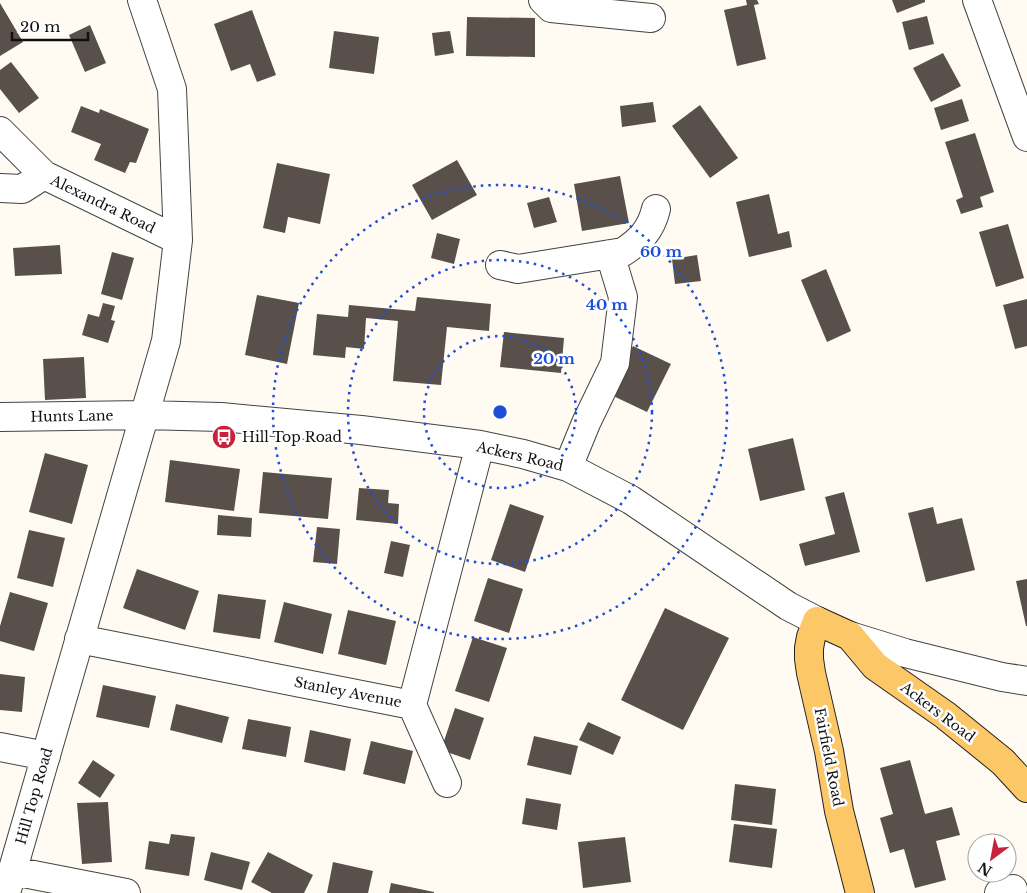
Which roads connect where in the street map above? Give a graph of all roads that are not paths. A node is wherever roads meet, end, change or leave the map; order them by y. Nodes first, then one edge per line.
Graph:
1 (142, 0) edge
2 (543, 0) edge
3 (976, 0) edge
4 (652, 18) dead end
5 (0, 131) edge
6 (1027, 138) edge
7 (44, 175) junction
8 (0, 188) edge
9 (656, 209) dead end
10 (178, 240) junction
11 (610, 254) junction
12 (500, 265) dead end
13 (144, 414) junction
14 (0, 417) edge
15 (480, 445) junction
16 (568, 467) junction
17 (817, 621) junction
18 (850, 636) junction
19 (80, 639) junction
20 (1027, 682) edge
21 (412, 705) junction
22 (0, 747) edge
23 (46, 756) junction
24 (447, 783) dead end
25 (1027, 788) edge
26 (10, 882) edge
27 (126, 893) edge
28 (860, 893) edge

1 - 10 street, Hill Top Road
2 - 4 street
3 - 6 street
5 - 7 street
7 - 8 street, Alexandra Road
7 - 10 street, Alexandra Road
9 - 11 street
10 - 13 street, Hill Top Road
11 - 12 street
11 - 16 street
13 - 14 street, Hunts Lane
13 - 15 street, Ackers Road
13 - 19 street, Hill Top Road
15 - 16 street, Ackers Road
15 - 21 street, Stanley Avenue
16 - 17 street, Ackers Road
17 - 18 main road, Ackers Road
17 - 28 main road, Fairfield Road
18 - 20 street, Ackers Road
18 - 25 main road, Ackers Road
19 - 21 street, Stanley Avenue
19 - 23 street, Hill Top Road
21 - 24 street
22 - 23 street
23 - 26 street, Hill Top Road
26 - 27 street

